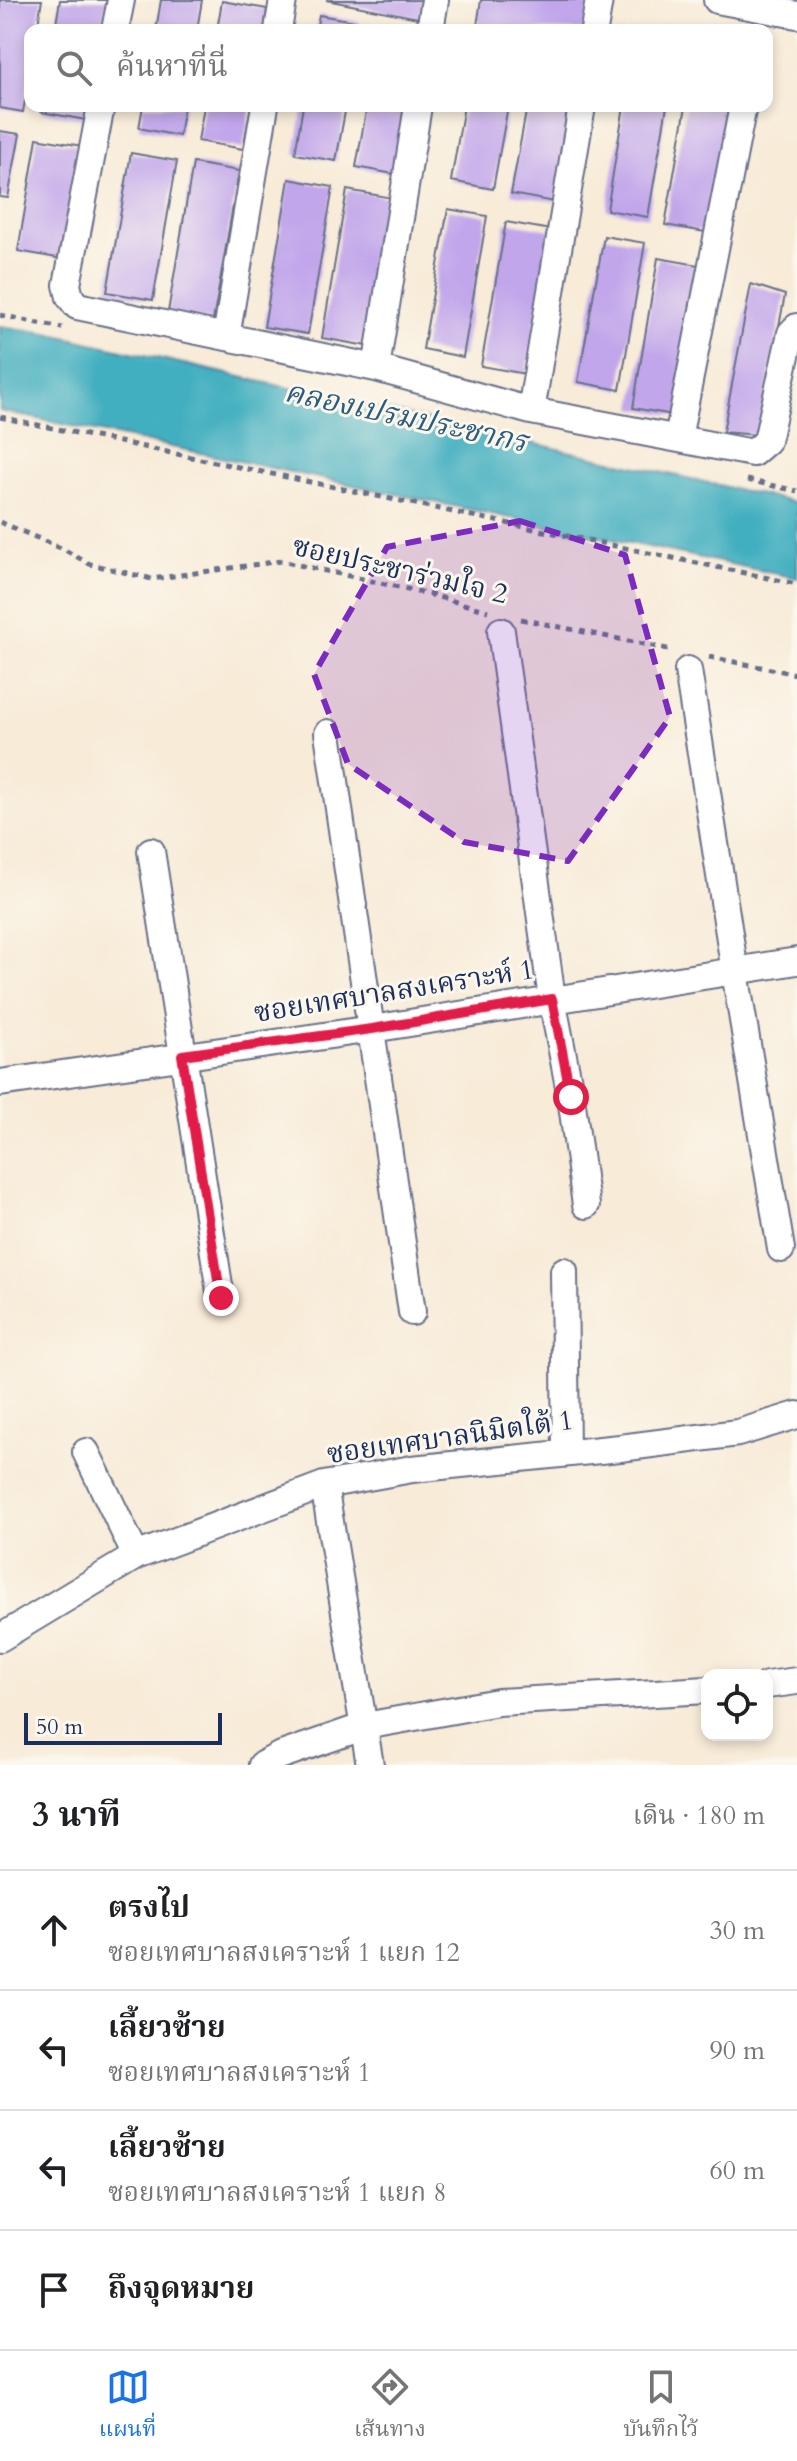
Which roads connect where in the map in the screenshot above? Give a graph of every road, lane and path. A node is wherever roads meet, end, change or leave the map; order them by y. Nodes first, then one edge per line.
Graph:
1 (121, 0) edge
2 (283, 0) edge
3 (435, 0) edge
4 (599, 0) edge
5 (717, 0) edge
6 (797, 15) edge
7 (760, 19) edge
8 (116, 24) edge
9 (279, 24) edge
10 (431, 24) edge
11 (595, 24) edge
12 (100, 112) edge
13 (264, 112) edge
14 (417, 112) edge
15 (581, 112) edge
16 (742, 112) edge
17 (797, 327) edge
18 (226, 337) junction
19 (376, 368) junction
20 (531, 411) junction
21 (0, 417) edge
22 (678, 438) junction
23 (0, 522) edge
24 (797, 584) edge
25 (500, 620) junction
26 (691, 659) junction
27 (797, 674) edge
28 (328, 733) dead end
29 (151, 851) dead end
30 (797, 961) edge
31 (735, 972) junction
32 (552, 999) junction
33 (372, 1029) junction
34 (182, 1055) junction
35 (0, 1083) edge
36 (586, 1205) dead end
37 (781, 1249) dead end
38 (564, 1271) dead end
39 (221, 1298) dead end
40 (412, 1312) dead end
41 (797, 1415) edge
42 (86, 1452) dead end
43 (566, 1453) junction
44 (324, 1485) junction
45 (136, 1556) junction
46 (0, 1638) edge
47 (797, 1681) edge
48 (773, 1684) edge
49 (701, 1690) edge
50 (365, 1726) junction
51 (262, 1765) edge
52 (370, 1765) edge

1 - 8 street
2 - 9 street
3 - 10 street
4 - 11 street
5 - 7 street
6 - 7 street
12 - 18 street
13 - 18 street
14 - 19 street
15 - 20 street
16 - 22 street
17 - 22 street
18 - 19 street
19 - 20 street
20 - 22 street
21 - 24 path
23 - 25 path, ซอยประชาร่วมใจ 2
25 - 26 path, ซอยประชาร่วมใจ 2
25 - 32 street
26 - 27 path, ซอยประชาร่วมใจ 2
26 - 31 street
28 - 33 street
29 - 34 street
30 - 31 street, ซอยเทศบาลสงเคราะห์ 1
31 - 32 street, ซอยเทศบาลสงเคราะห์ 1
31 - 37 street
32 - 33 street, ซอยเทศบาลสงเคราะห์ 1
32 - 36 street
33 - 34 street, ซอยเทศบาลสงเคราะห์ 1
33 - 40 street
34 - 35 street, ซอยเทศบาลสงเคราะห์ 1
34 - 39 street
38 - 43 street
41 - 43 street, ซอยเทศบาลนิมิตใต้ 1
42 - 45 street
43 - 44 street, ซอยเทศบาลนิมิตใต้ 1
44 - 45 street, ซอยเทศบาลนิมิตใต้ 1
44 - 50 street
45 - 46 street, ซอยเทศบาลนิมิตใต้ 1
47 - 48 street
49 - 50 street
50 - 51 street
50 - 52 street

